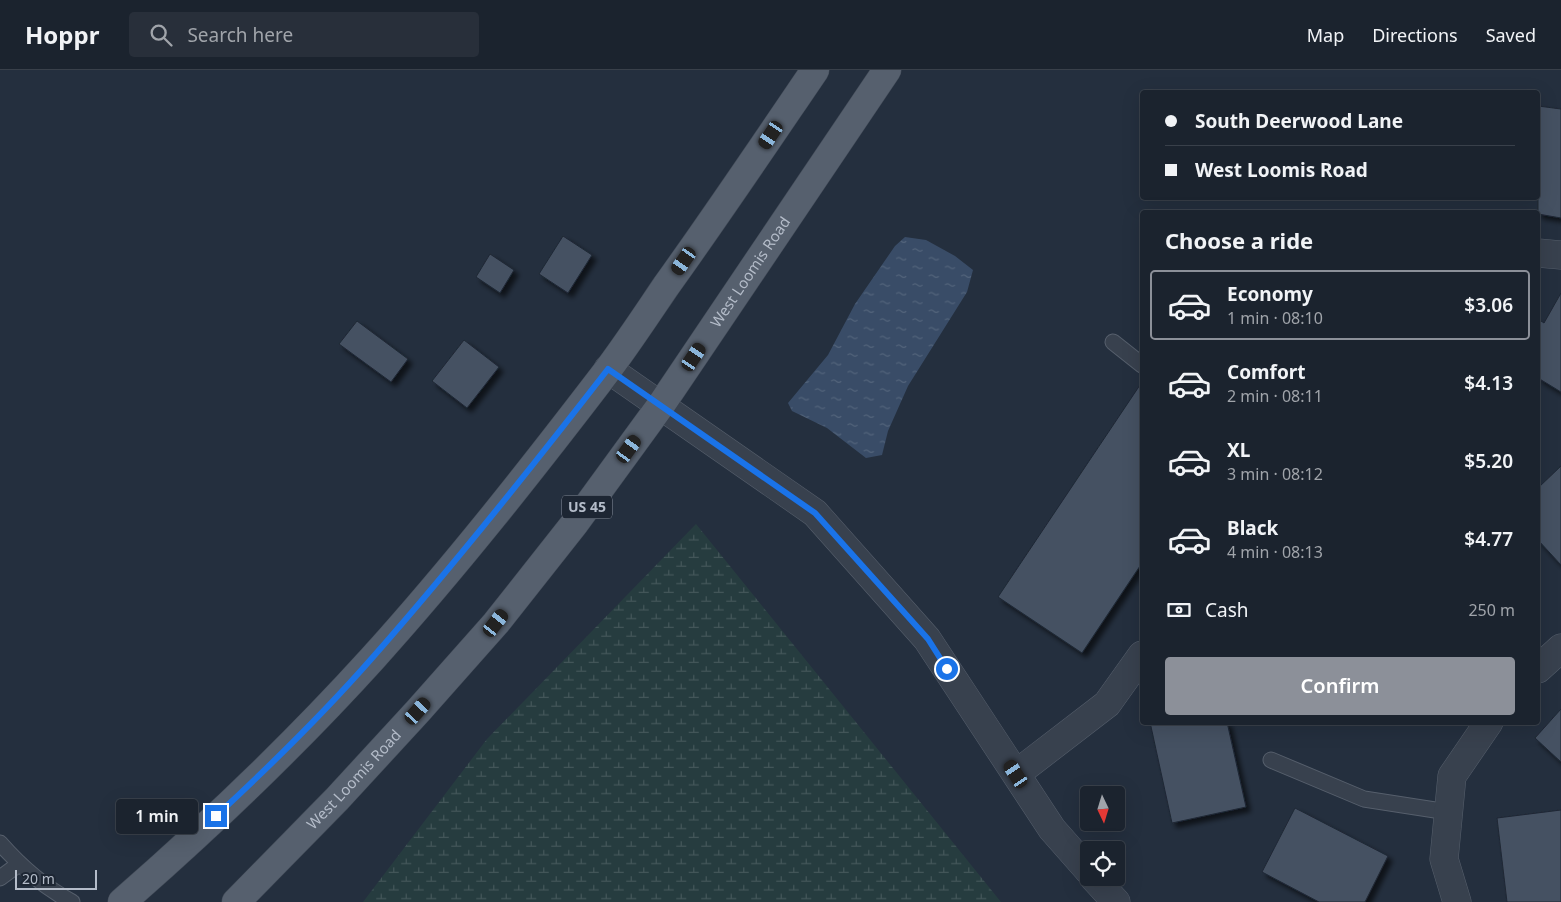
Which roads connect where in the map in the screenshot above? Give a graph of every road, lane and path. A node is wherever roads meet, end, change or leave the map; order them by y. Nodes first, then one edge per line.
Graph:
1 (815, 70) edge
2 (887, 70) edge
3 (1540, 253) edge
4 (1561, 255) edge
5 (1113, 342) dead end
6 (1140, 363) edge
7 (608, 369) junction
8 (661, 405) junction
9 (1561, 648) edge
10 (1140, 658) edge
11 (1540, 667) edge
12 (1487, 725) edge
13 (1271, 760) dead end
14 (1016, 774) junction
15 (1448, 812) junction
16 (0, 843) edge
17 (1080, 861) edge
18 (18, 864) junction
19 (162, 867) junction
20 (0, 878) edge
21 (1101, 886) edge
22 (72, 902) edge
23 (122, 902) edge
24 (131, 902) edge
25 (236, 902) edge
26 (1116, 902) edge
27 (1458, 902) edge

1 - 7 main road
2 - 8 main road, West Loomis Road / US 45
3 - 4 street
5 - 6 lane
7 - 8 street
7 - 19 main road
8 - 14 street
8 - 25 main road, West Loomis Road / US 45
9 - 11 street
10 - 14 street
12 - 15 street
13 - 15 lane
14 - 17 street
15 - 27 street
16 - 18 lane
18 - 20 lane
18 - 22 lane
19 - 23 main road
19 - 24 main road
21 - 26 street

